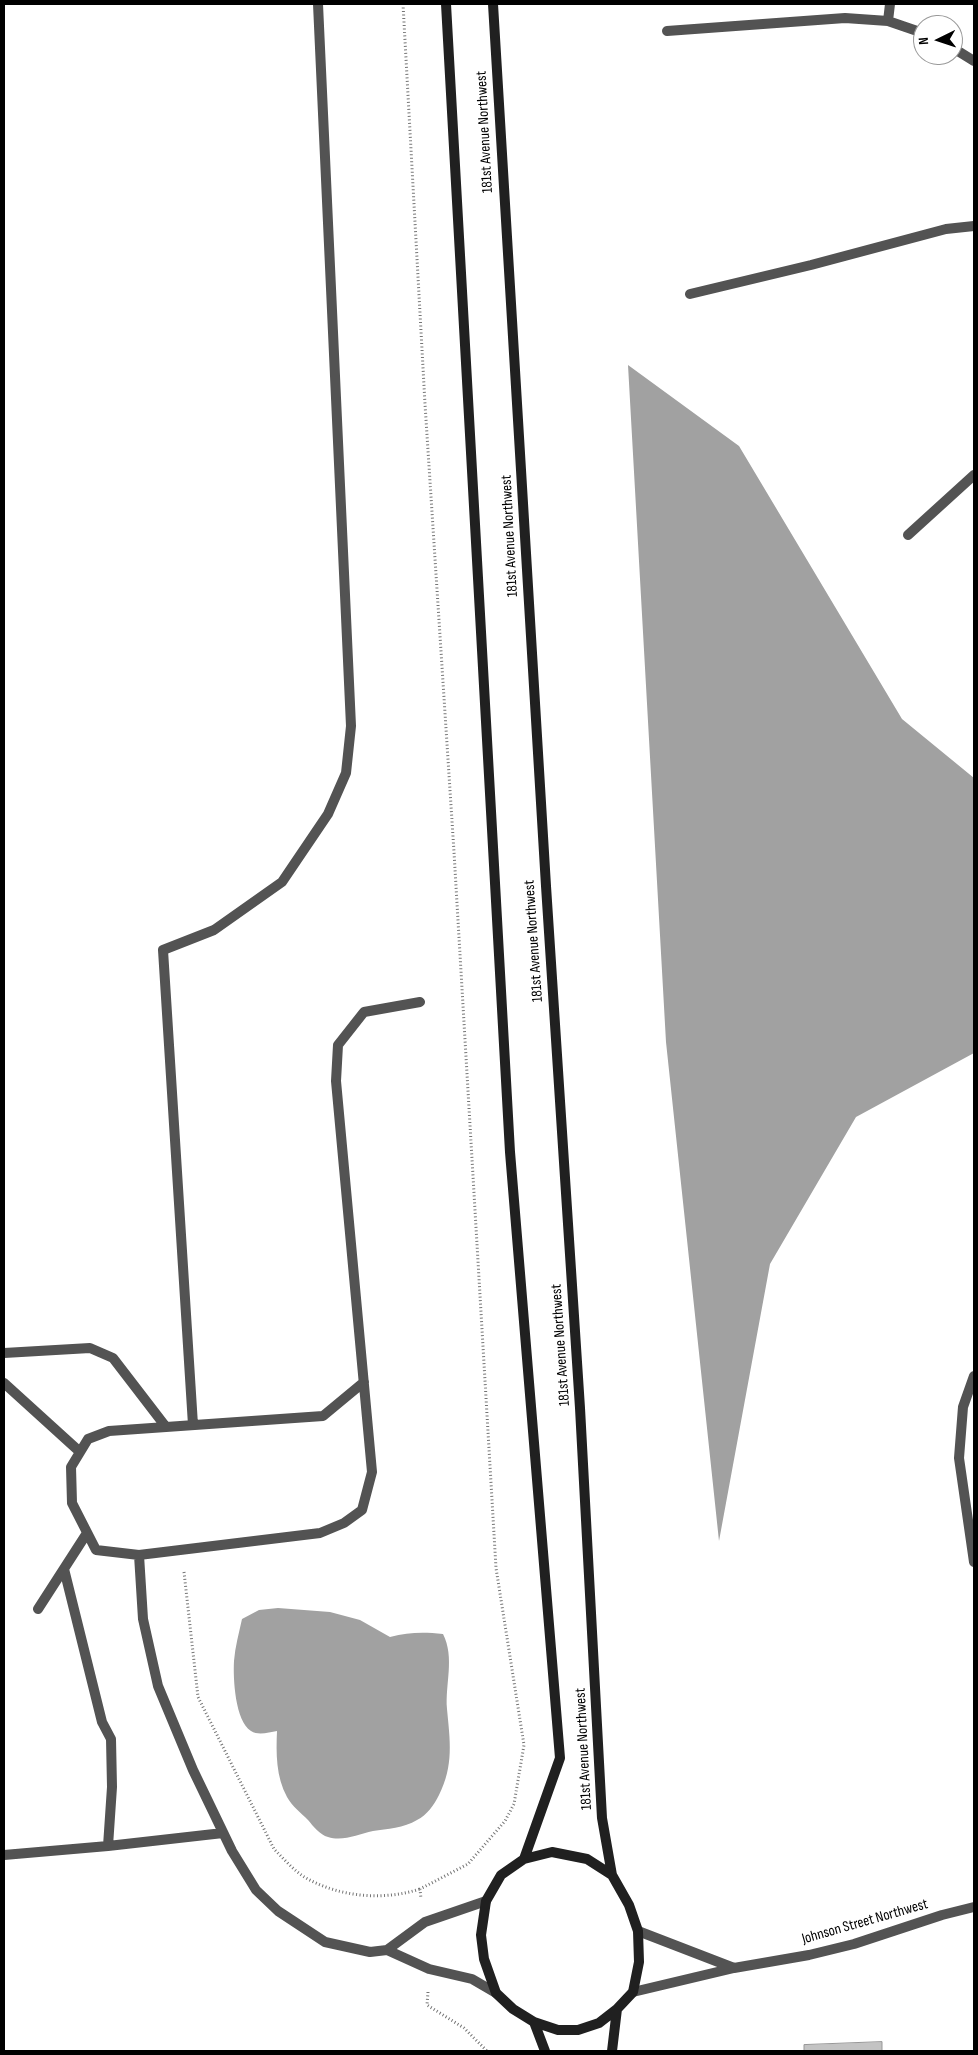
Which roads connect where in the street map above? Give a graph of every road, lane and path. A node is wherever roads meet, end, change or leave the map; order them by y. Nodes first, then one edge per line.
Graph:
1 (318, 4) edge
2 (403, 4) edge
3 (446, 4) edge
4 (493, 4) edge
5 (890, 4) edge
6 (888, 21) junction
7 (913, 29) edge
8 (667, 31) dead end
9 (963, 54) edge
10 (974, 61) edge
11 (974, 226) edge
12 (690, 294) dead end
13 (974, 475) edge
14 (908, 534) dead end
15 (420, 1002) dead end
16 (4, 1353) edge
17 (974, 1376) edge
18 (364, 1382) junction
19 (4, 1383) edge
20 (193, 1425) junction
21 (166, 1427) junction
22 (80, 1452) junction
23 (87, 1533) junction
24 (182, 1550) junction
25 (139, 1555) junction
26 (974, 1562) edge
27 (64, 1569) junction
28 (38, 1609) dead end
29 (224, 1834) junction
30 (108, 1846) junction
31 (4, 1855) edge
32 (524, 1859) junction
33 (612, 1875) junction
34 (420, 1889) junction
35 (486, 1901) junction
36 (974, 1907) edge
37 (425, 1922) junction
38 (638, 1931) junction
39 (387, 1950) junction
40 (734, 1968) junction
41 (429, 1969) junction
42 (633, 1992) junction
43 (496, 1993) junction
44 (618, 2010) junction
45 (534, 2022) junction
46 (487, 2051) edge
47 (544, 2051) edge
48 (612, 2051) edge

1 - 20 street
2 - 34 path
3 - 32 main road, 181st Avenue Northwest
4 - 33 main road, 181st Avenue Northwest
5 - 6 street
6 - 7 street
6 - 8 street
9 - 10 street
11 - 12 street
13 - 14 street
15 - 18 street
16 - 21 street
17 - 26 street
18 - 20 street
18 - 24 street
19 - 22 street
20 - 21 street
21 - 22 street
22 - 23 street
23 - 25 street
23 - 27 street
24 - 25 street
24 - 34 path
25 - 29 street
27 - 28 street
27 - 30 street
29 - 30 street
29 - 39 street
30 - 31 street
32 - 33 main road
32 - 35 main road
33 - 38 main road
34 - 37 path
35 - 37 street
35 - 43 main road
36 - 40 street, Johnson Street Northwest
37 - 39 street
38 - 40 street
38 - 42 main road
39 - 41 street
40 - 42 street, Johnson Street Northwest
41 - 43 street
41 - 46 path
42 - 44 main road
43 - 45 main road
44 - 45 main road
44 - 48 main road
45 - 47 main road

